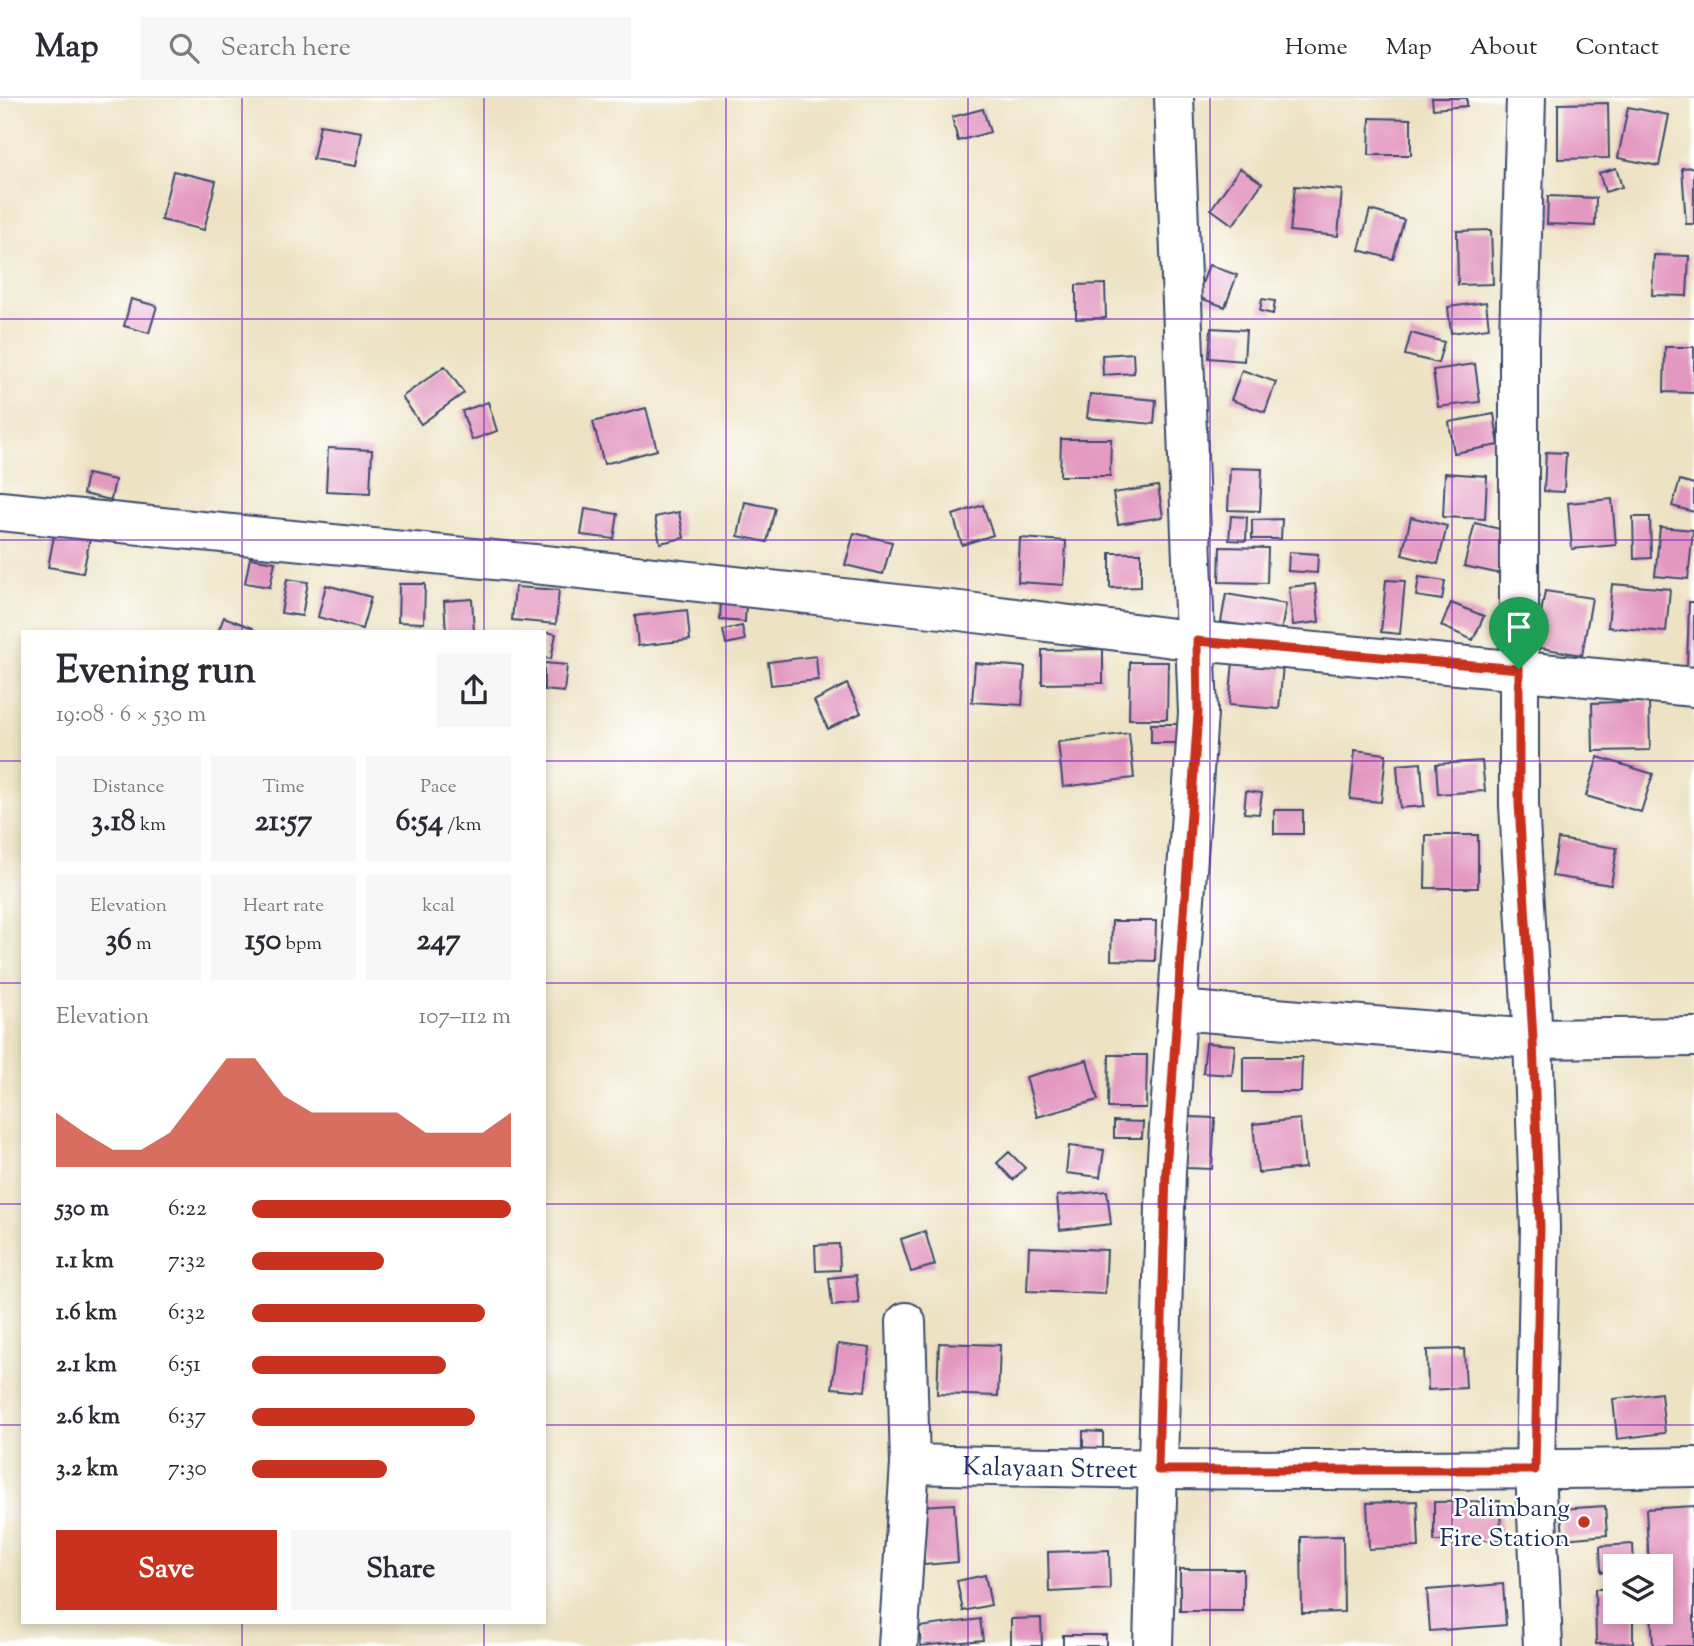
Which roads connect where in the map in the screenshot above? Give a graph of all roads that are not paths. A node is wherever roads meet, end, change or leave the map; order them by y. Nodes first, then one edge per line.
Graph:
1 (1174, 98) edge
2 (1526, 98) edge
3 (0, 511) edge
4 (1197, 641) junction
5 (1519, 669) junction
6 (1694, 687) edge
7 (1178, 1010) junction
8 (1694, 1037) edge
9 (1533, 1039) junction
10 (906, 1322) dead end
11 (910, 1464) junction
12 (1694, 1467) edge
13 (1158, 1470) junction
14 (1535, 1470) junction
15 (898, 1646) edge
16 (1153, 1646) edge
17 (1543, 1646) edge

1 - 4 street
2 - 5 street
3 - 4 street
4 - 5 street
4 - 7 street
5 - 6 street
5 - 9 street
7 - 9 street
7 - 13 street
8 - 9 street
9 - 14 street
10 - 11 street
11 - 13 street, Kalayaan Street
11 - 15 street
12 - 14 street, Kalayaan Street
13 - 14 street, Kalayaan Street
13 - 16 street
14 - 17 street

